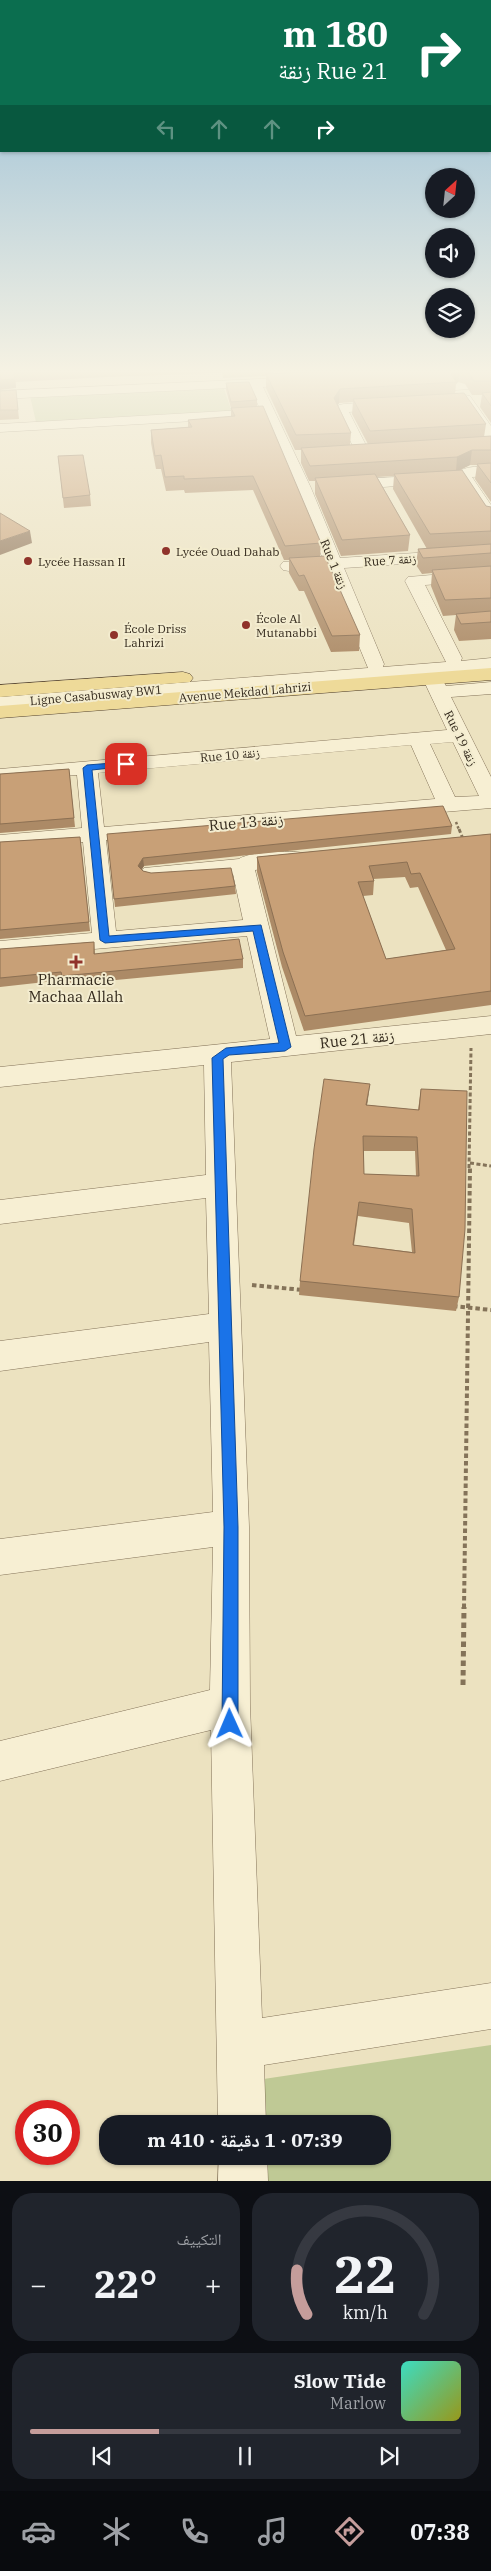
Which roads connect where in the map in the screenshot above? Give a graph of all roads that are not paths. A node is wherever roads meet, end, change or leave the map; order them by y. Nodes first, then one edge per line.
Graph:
1 (464, 472) edge
2 (303, 473) edge
3 (458, 473) edge
4 (380, 483) junction
5 (317, 487) junction
6 (389, 500) edge
7 (489, 510) edge
8 (412, 541) dead end
9 (491, 553) edge
10 (422, 558) junction
11 (334, 563) junction
12 (289, 566) edge
13 (491, 575) edge
14 (454, 623) edge
15 (436, 624) junction
16 (491, 655) edge
17 (454, 658) junction
18 (375, 664) junction
19 (491, 664) edge
20 (491, 672) edge
21 (436, 684) junction
22 (491, 688) edge
23 (0, 691) edge
24 (0, 703) edge
25 (0, 708) edge
26 (0, 712) edge
27 (460, 735) junction
28 (418, 739) junction
29 (87, 768) junction
30 (0, 775) edge
31 (491, 800) edge
32 (448, 805) junction
33 (94, 834) junction
34 (0, 842) edge
35 (321, 855) edge
36 (244, 866) junction
37 (152, 873) edge
38 (258, 927) junction
39 (105, 940) junction
40 (0, 949) edge
41 (481, 1026) edge
42 (285, 1047) junction
43 (223, 1053) junction
44 (0, 1076) edge
45 (221, 1184) junction
46 (0, 1212) edge
47 (225, 1326) junction
48 (0, 1356) edge
49 (231, 1527) junction
50 (0, 1557) edge
51 (230, 1705) junction
52 (0, 1761) edge
53 (491, 2006) edge
54 (240, 2045) junction
55 (242, 2115) edge
56 (242, 2165) edge
57 (243, 2181) edge

1 - 7 street
2 - 5 street, Rue 1 زنقة
3 - 4 street
4 - 5 street
4 - 6 street
5 - 11 street, Rue 1 زنقة
8 - 10 street
9 - 10 street, Rue 7 زنقة
10 - 11 street, Rue 7 زنقة
11 - 12 street, Rue 7 زنقة
11 - 18 street, Rue 1 زنقة
13 - 15 street, Rue 7 زنقة
14 - 15 street
15 - 17 street, Rue 7 زنقة
16 - 17 main road, Avenue Mekdad Lahrizi
17 - 18 main road, Avenue Mekdad Lahrizi
18 - 23 main road, Avenue Mekdad Lahrizi
19 - 24 street, Ligne Casabusway BW1
20 - 21 main road, Avenue Mekdad Lahrizi
20 - 25 street, Ligne Casabusway BW1
21 - 22 street
21 - 26 main road, Avenue Mekdad Lahrizi
21 - 27 street, Rue 19 زنقة
27 - 28 street, Rue 10 زنقة
27 - 31 street, Rue 19 زنقة
28 - 29 street, Rue 10 زنقة
28 - 32 street
29 - 30 street, Rue 10 زنقة
29 - 33 street
31 - 32 street, Rue 13 زنقة
32 - 33 street, Rue 13 زنقة
33 - 34 street, Rue 13 زنقة
33 - 39 street
35 - 36 street
36 - 37 street
36 - 38 street
38 - 39 street
38 - 42 street
39 - 40 street
41 - 42 street, Rue 21 زنقة
42 - 43 street, Rue 21 زنقة
43 - 44 street, Rue 21 زنقة
43 - 45 street
45 - 46 street
45 - 47 street
47 - 48 street
47 - 49 street
49 - 50 street
49 - 51 street
51 - 52 street
51 - 54 street
53 - 54 street
54 - 55 street
56 - 57 street

